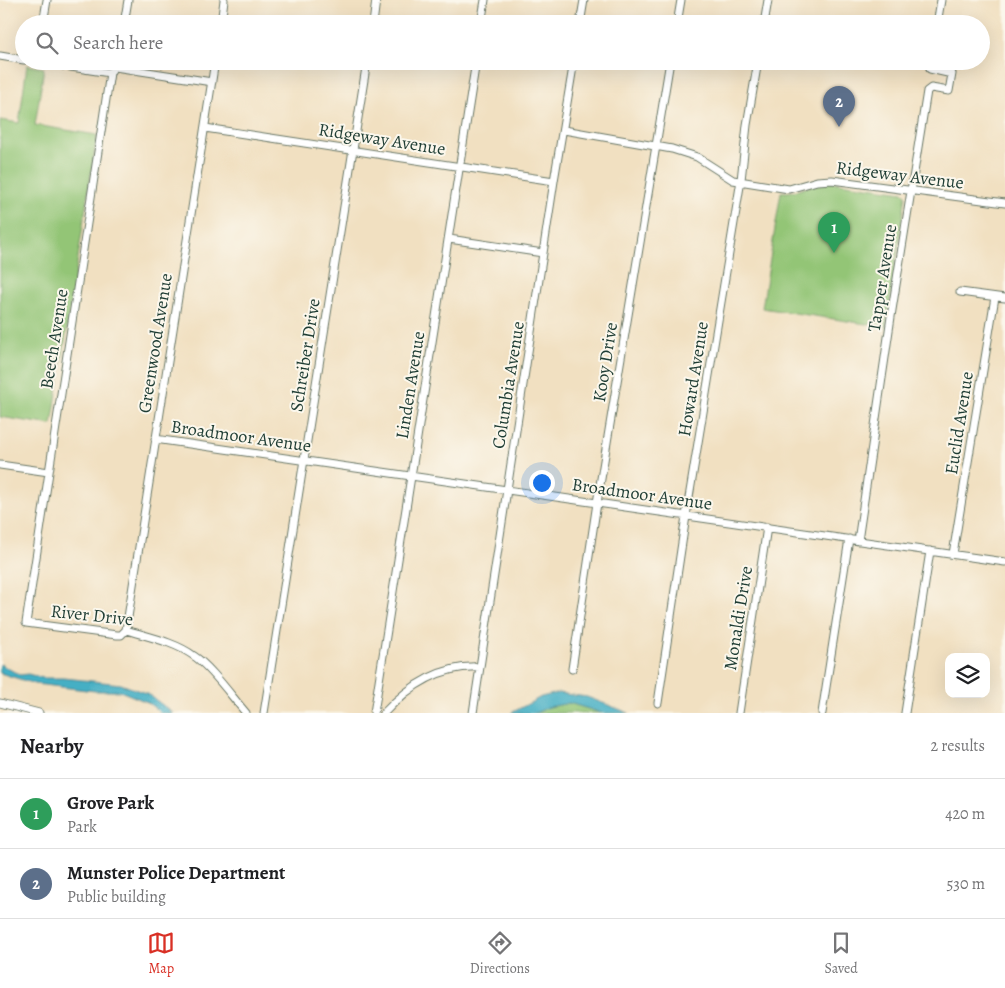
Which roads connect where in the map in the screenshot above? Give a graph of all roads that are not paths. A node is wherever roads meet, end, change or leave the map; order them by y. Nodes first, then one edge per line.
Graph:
1 (47, 0) edge
2 (128, 0) edge
3 (224, 0) edge
4 (376, 0) edge
5 (485, 0) edge
6 (584, 0) edge
7 (681, 0) edge
8 (768, 0) edge
9 (941, 0) edge
10 (44, 15) edge
11 (126, 15) edge
12 (222, 15) edge
13 (374, 15) edge
14 (482, 15) edge
15 (582, 15) edge
16 (678, 15) edge
17 (766, 15) edge
18 (938, 15) edge
19 (0, 56) edge
20 (15, 58) edge
21 (90, 70) edge
22 (112, 70) edge
23 (148, 70) edge
24 (214, 70) edge
25 (366, 70) edge
26 (475, 70) edge
27 (573, 70) edge
28 (669, 70) edge
29 (756, 70) edge
30 (930, 70) edge
31 (110, 73) junction
32 (212, 82) junction
33 (205, 128) junction
34 (564, 130) junction
35 (656, 147) junction
36 (353, 150) junction
37 (460, 166) junction
38 (742, 180) junction
39 (554, 181) junction
40 (911, 191) junction
41 (1005, 203) edge
42 (449, 238) junction
43 (544, 253) junction
44 (960, 292) dead end
45 (995, 297) junction
46 (1005, 298) edge
47 (155, 439) junction
48 (303, 460) junction
49 (0, 465) edge
50 (49, 472) junction
51 (411, 476) junction
52 (507, 490) junction
53 (597, 503) junction
54 (686, 516) junction
55 (767, 527) junction
56 (849, 539) junction
57 (858, 540) junction
58 (930, 551) junction
59 (953, 554) junction
60 (1005, 562) edge
61 (26, 623) joint
62 (126, 630) junction
63 (480, 667) junction
64 (572, 669) dead end
65 (658, 702) dead end
66 (2, 703) edge
67 (2, 713) edge
68 (39, 713) edge
69 (246, 713) edge
70 (264, 713) edge
71 (374, 713) edge
72 (384, 713) edge
73 (472, 713) edge
74 (739, 713) edge
75 (822, 713) edge
76 (905, 713) edge

1 - 10 street
2 - 11 street
3 - 12 street
4 - 13 street
5 - 14 street
6 - 15 street
7 - 16 street
8 - 17 street
9 - 18 street
19 - 20 street
21 - 31 street
22 - 31 street
23 - 32 street
24 - 32 street, Greenwood Avenue
25 - 36 street, Schreiber Drive
26 - 37 street, Linden Avenue
27 - 34 street, Columbia Avenue
28 - 35 street, Kooy Drive
29 - 38 street, Howard Avenue
30 - 40 street, Tapper Avenue
31 - 50 street, Beech Avenue
32 - 33 street, Greenwood Avenue
33 - 36 street, Ridgeway Avenue
33 - 47 street, Greenwood Avenue
34 - 35 street, Ridgeway Avenue
34 - 39 street, Columbia Avenue
35 - 38 street, Ridgeway Avenue
35 - 53 street, Kooy Drive
36 - 37 street, Ridgeway Avenue
36 - 48 street, Schreiber Drive
37 - 39 street, Ridgeway Avenue
37 - 42 street, Linden Avenue
38 - 40 street, Ridgeway Avenue
38 - 54 street, Howard Avenue
39 - 43 street, Columbia Avenue
40 - 41 street, Ridgeway Avenue
40 - 57 street, Tapper Avenue
42 - 43 street
42 - 51 street, Linden Avenue
43 - 52 street, Columbia Avenue
44 - 45 street
45 - 46 street
45 - 59 street, Euclid Avenue
47 - 48 street, Broadmoor Avenue
47 - 62 street, Greenwood Avenue
48 - 51 street, Broadmoor Avenue
48 - 70 street, Schreiber Drive
49 - 50 street
50 - 61 street, Beech Avenue
51 - 52 street, Broadmoor Avenue
51 - 71 street, Linden Avenue
52 - 53 street, Broadmoor Avenue
52 - 63 street, Columbia Avenue
53 - 54 street, Broadmoor Avenue
53 - 64 street, Kooy Drive
54 - 55 street, Broadmoor Avenue
54 - 65 street, Howard Avenue
55 - 56 street, Broadmoor Avenue
55 - 74 street, Monaldi Drive
56 - 57 street, Broadmoor Avenue
56 - 75 street
57 - 58 street, Broadmoor Avenue
58 - 59 street, Broadmoor Avenue
58 - 76 street
59 - 60 street, Broadmoor Avenue
61 - 62 street, River Drive
62 - 69 street, River Drive
63 - 72 street
63 - 73 street, Columbia Avenue
66 - 67 street
66 - 68 street

